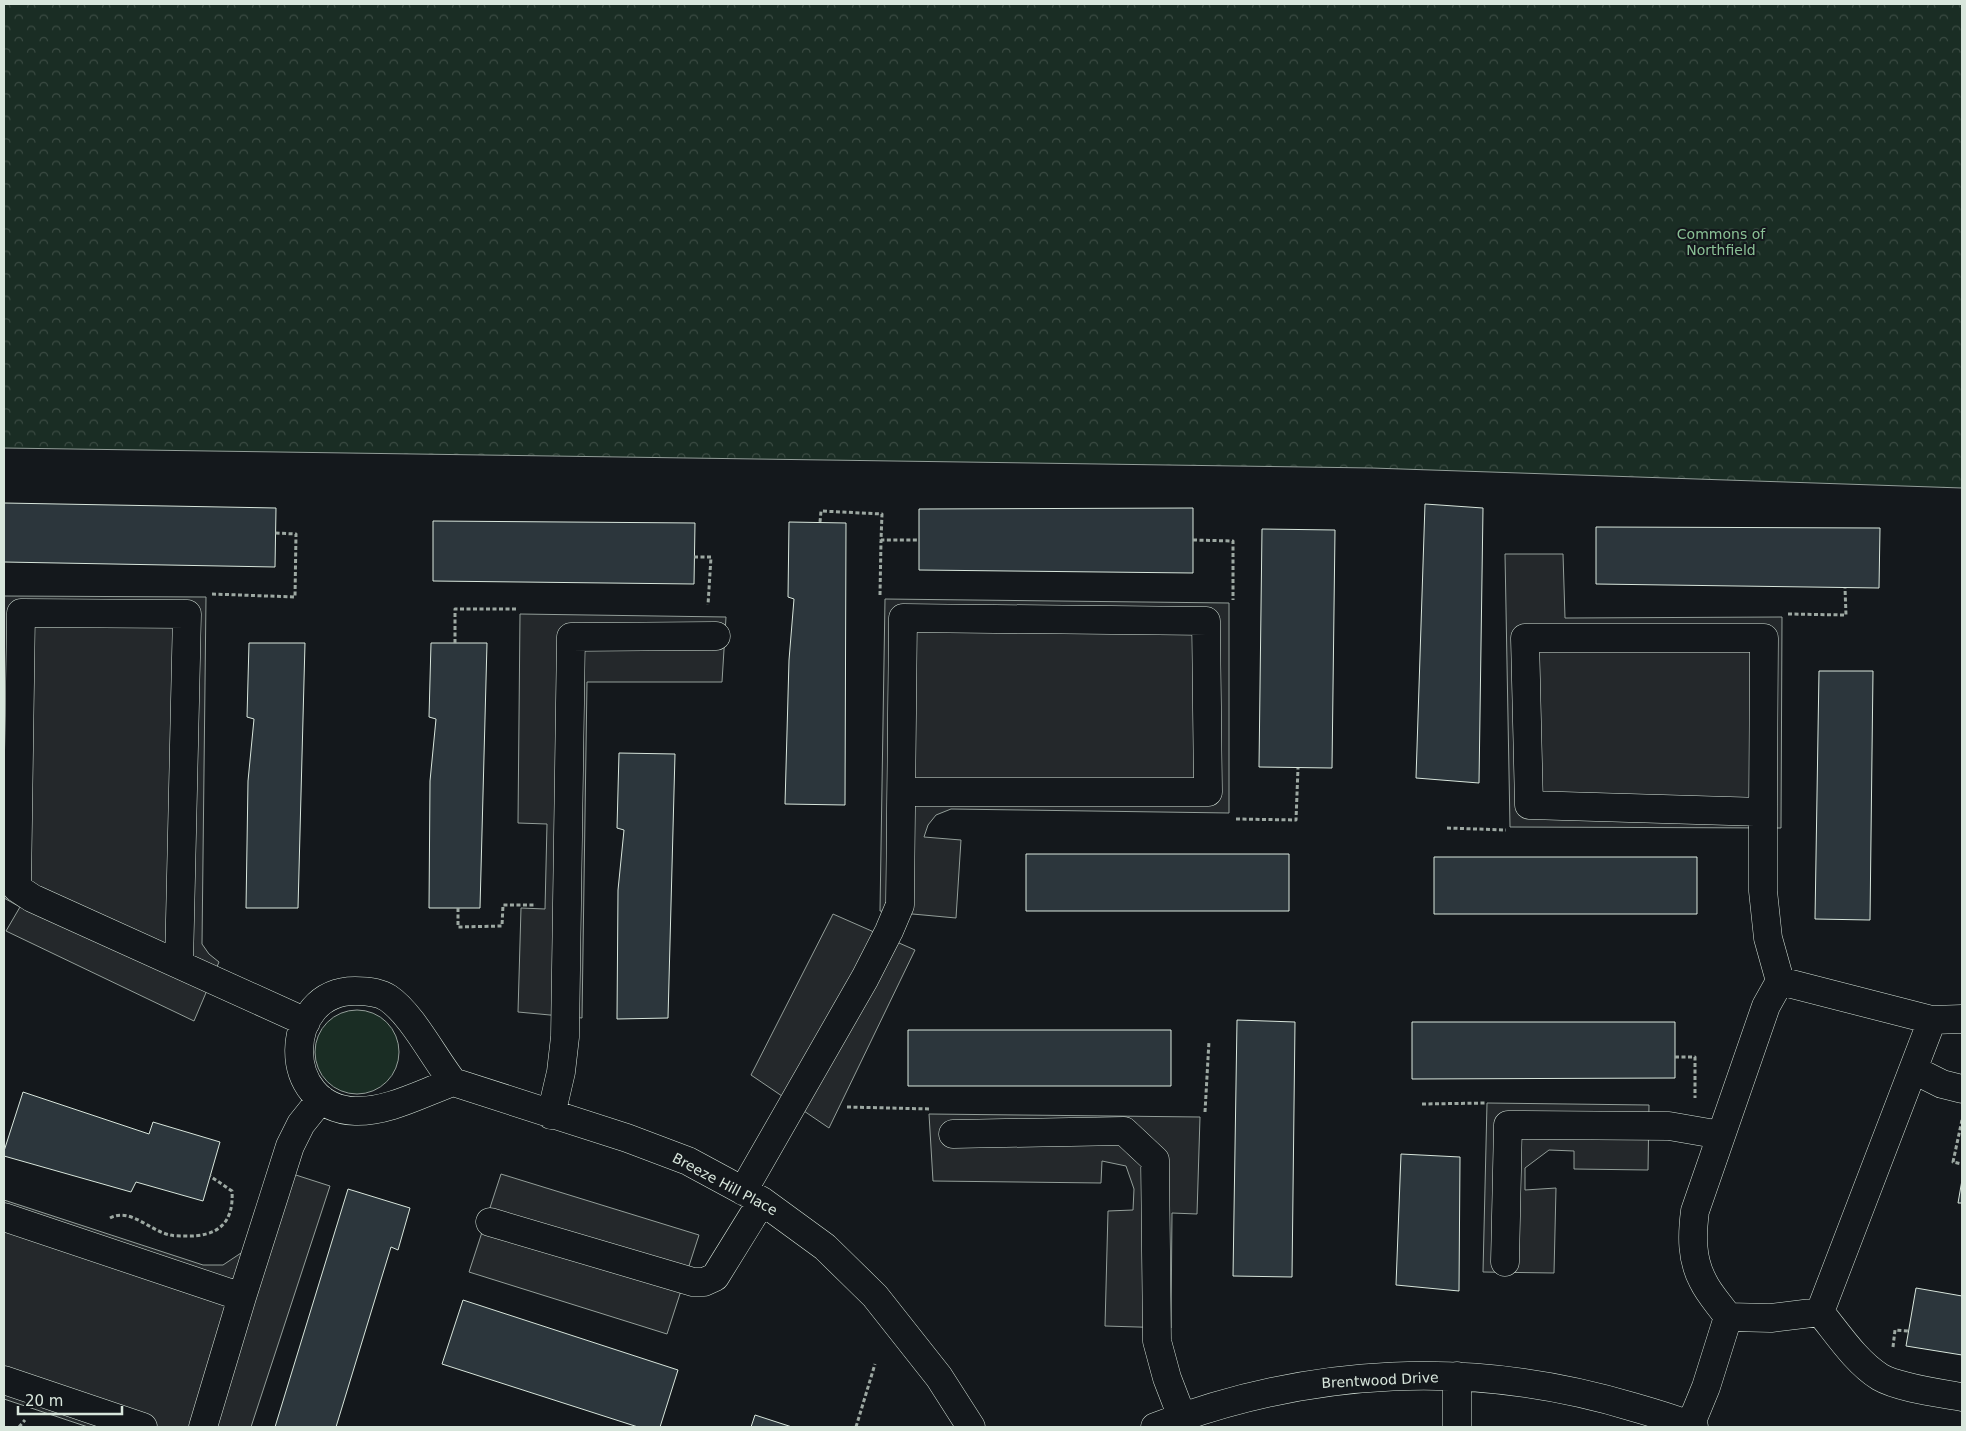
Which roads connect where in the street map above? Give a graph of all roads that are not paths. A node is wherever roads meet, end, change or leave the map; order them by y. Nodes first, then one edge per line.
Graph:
1 (712, 625) road end
2 (902, 792) junction
3 (1762, 812) junction
4 (178, 964) junction
5 (1780, 981) junction
6 (1962, 1019) edge
7 (1932, 1020) junction
8 (306, 1022) junction
9 (1914, 1070) junction
10 (453, 1082) junction
11 (1962, 1089) edge
12 (321, 1099) junction
13 (551, 1115) junction
14 (953, 1134) dead end
15 (1720, 1135) junction
16 (753, 1196) junction
17 (4, 1218) edge
18 (490, 1222) dead end
19 (1505, 1262) dead end
20 (242, 1298) junction
21 (1820, 1312) junction
22 (1728, 1317) junction
23 (1457, 1376) junction
24 (4, 1380) edge
25 (1962, 1398) edge
26 (1182, 1417) junction
27 (1692, 1426) edge
28 (143, 1427) edge
29 (203, 1427) edge
30 (971, 1427) edge
31 (1155, 1427) edge
32 (1457, 1427) edge

1 - 13 street
2 - 2 street
2 - 16 street
3 - 3 street
3 - 5 street
4 - 4 street
4 - 8 street
5 - 7 street
5 - 15 street
6 - 7 street
7 - 9 street
8 - 10 street
8 - 12 street
9 - 11 street
9 - 21 street
10 - 12 street
10 - 13 street, Breeze Hill Place
12 - 20 street
13 - 16 street, Breeze Hill Place
14 - 26 street
15 - 19 street
15 - 22 street
16 - 18 street
16 - 30 street, Breeze Hill Place
17 - 20 street
20 - 29 street
21 - 22 street
21 - 25 street
22 - 27 street
23 - 26 street, Brentwood Drive
23 - 27 street, Brentwood Drive
23 - 32 street
24 - 28 street
26 - 31 street, Brentwood Drive

